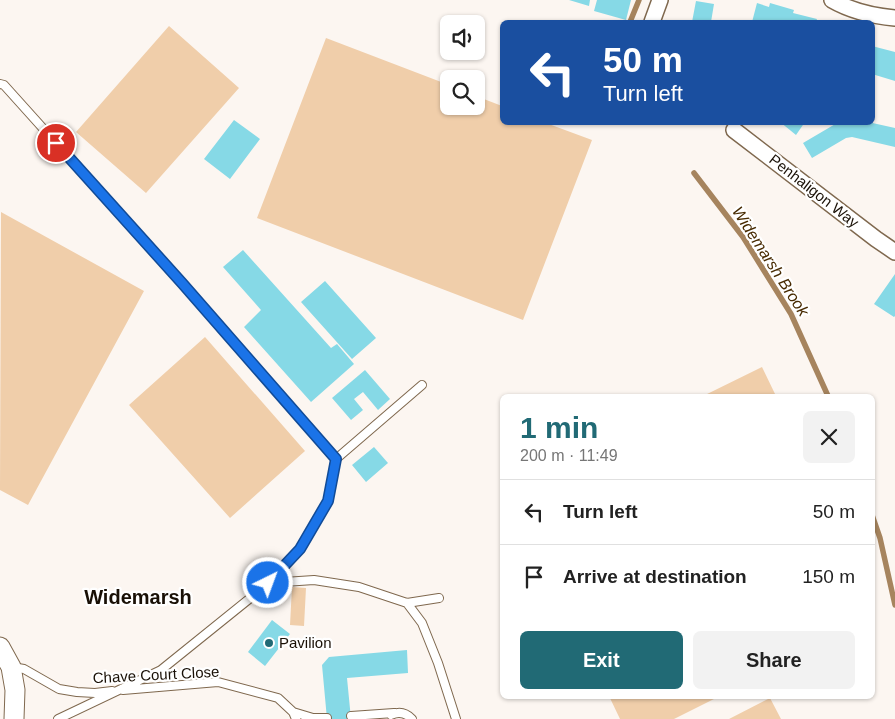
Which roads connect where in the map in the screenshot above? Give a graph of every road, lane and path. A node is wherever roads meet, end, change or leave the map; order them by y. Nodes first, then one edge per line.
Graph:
1 (660, 0) edge
2 (832, 0) edge
3 (895, 18) edge
4 (653, 20) edge
5 (0, 84) edge
6 (734, 130) dead end
7 (895, 252) edge
8 (422, 385) dead end
9 (336, 459) junction
10 (268, 583) junction
11 (439, 598) dead end
12 (407, 603) junction
13 (0, 647) edge
14 (11, 667) junction
15 (118, 691) junction
16 (394, 714) junction
17 (295, 716) edge
18 (351, 716) dead end
19 (327, 718) dead end
20 (14, 719) edge
21 (58, 719) edge
22 (386, 719) edge
23 (412, 719) edge
24 (456, 719) edge

1 - 4 street
2 - 3 street
5 - 9 lane
6 - 7 street, Penhaligon Way
8 - 9 lane
9 - 10 lane
10 - 12 lane
10 - 15 lane
11 - 12 lane
12 - 24 lane
13 - 14 street
14 - 15 lane, Chave Court Close
14 - 20 street
15 - 17 lane, Chave Court Close
15 - 21 lane
16 - 18 lane
16 - 22 lane
16 - 23 lane
17 - 19 lane

